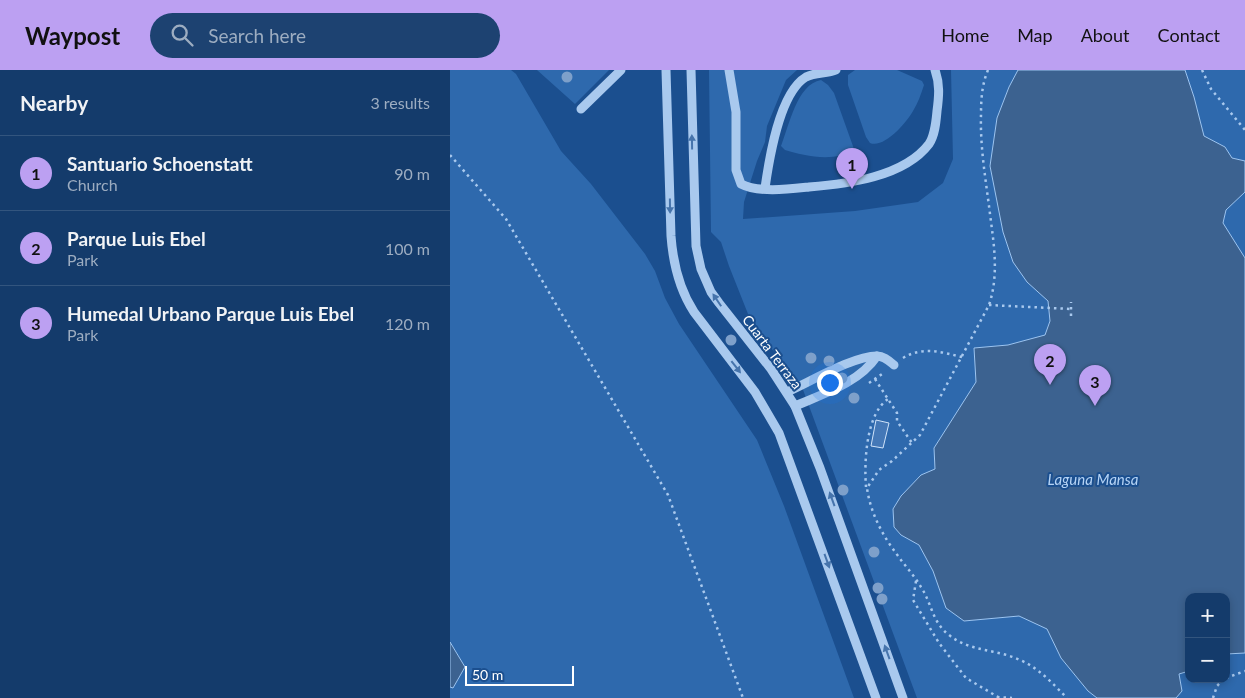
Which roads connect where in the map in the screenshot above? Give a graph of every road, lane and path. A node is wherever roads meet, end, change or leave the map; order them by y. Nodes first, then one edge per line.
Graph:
1 (621, 70) edge
2 (666, 70) edge
3 (691, 70) edge
4 (729, 70) edge
5 (836, 70) edge
6 (935, 70) edge
7 (988, 70) edge
8 (1202, 70) edge
9 (580, 109) dead end
10 (1245, 130) edge
11 (450, 155) edge
12 (765, 188) junction
13 (1071, 302) dead end
14 (988, 305) junction
15 (1071, 309) junction
16 (1071, 316) dead end
17 (877, 356) junction
18 (962, 357) junction
19 (894, 365) junction
20 (875, 379) junction
21 (863, 386) dead end
22 (787, 392) junction
23 (888, 399) junction
24 (795, 406) junction
25 (912, 443) junction
26 (867, 488) junction
27 (917, 580) junction
28 (1245, 671) edge
29 (1230, 677) edge
30 (1220, 683) edge
31 (743, 698) edge
32 (876, 698) edge
33 (903, 698) edge
34 (997, 698) edge
35 (1012, 698) edge
36 (1067, 698) edge
37 (1213, 698) edge

1 - 9 street
2 -> 32 street
22 -> 3 street, Cuarta Terraza
4 - 12 street
5 - 12 street
6 - 12 street
7 - 14 path
8 - 10 path
11 - 31 path
13 - 15 path
14 - 15 path
14 - 18 path
15 - 16 path
17 - 19 street
17 - 22 street
17 - 24 street
18 - 19 path
18 - 25 path
19 - 20 path
20 - 21 path
20 - 23 path
22 - 24 street, Cuarta Terraza
23 - 25 path
23 - 26 path
33 -> 24 street, Cuarta Terraza
25 - 26 path
26 - 27 path
27 - 34 path
27 - 36 path
28 - 29 path
30 - 37 path
34 - 35 path

